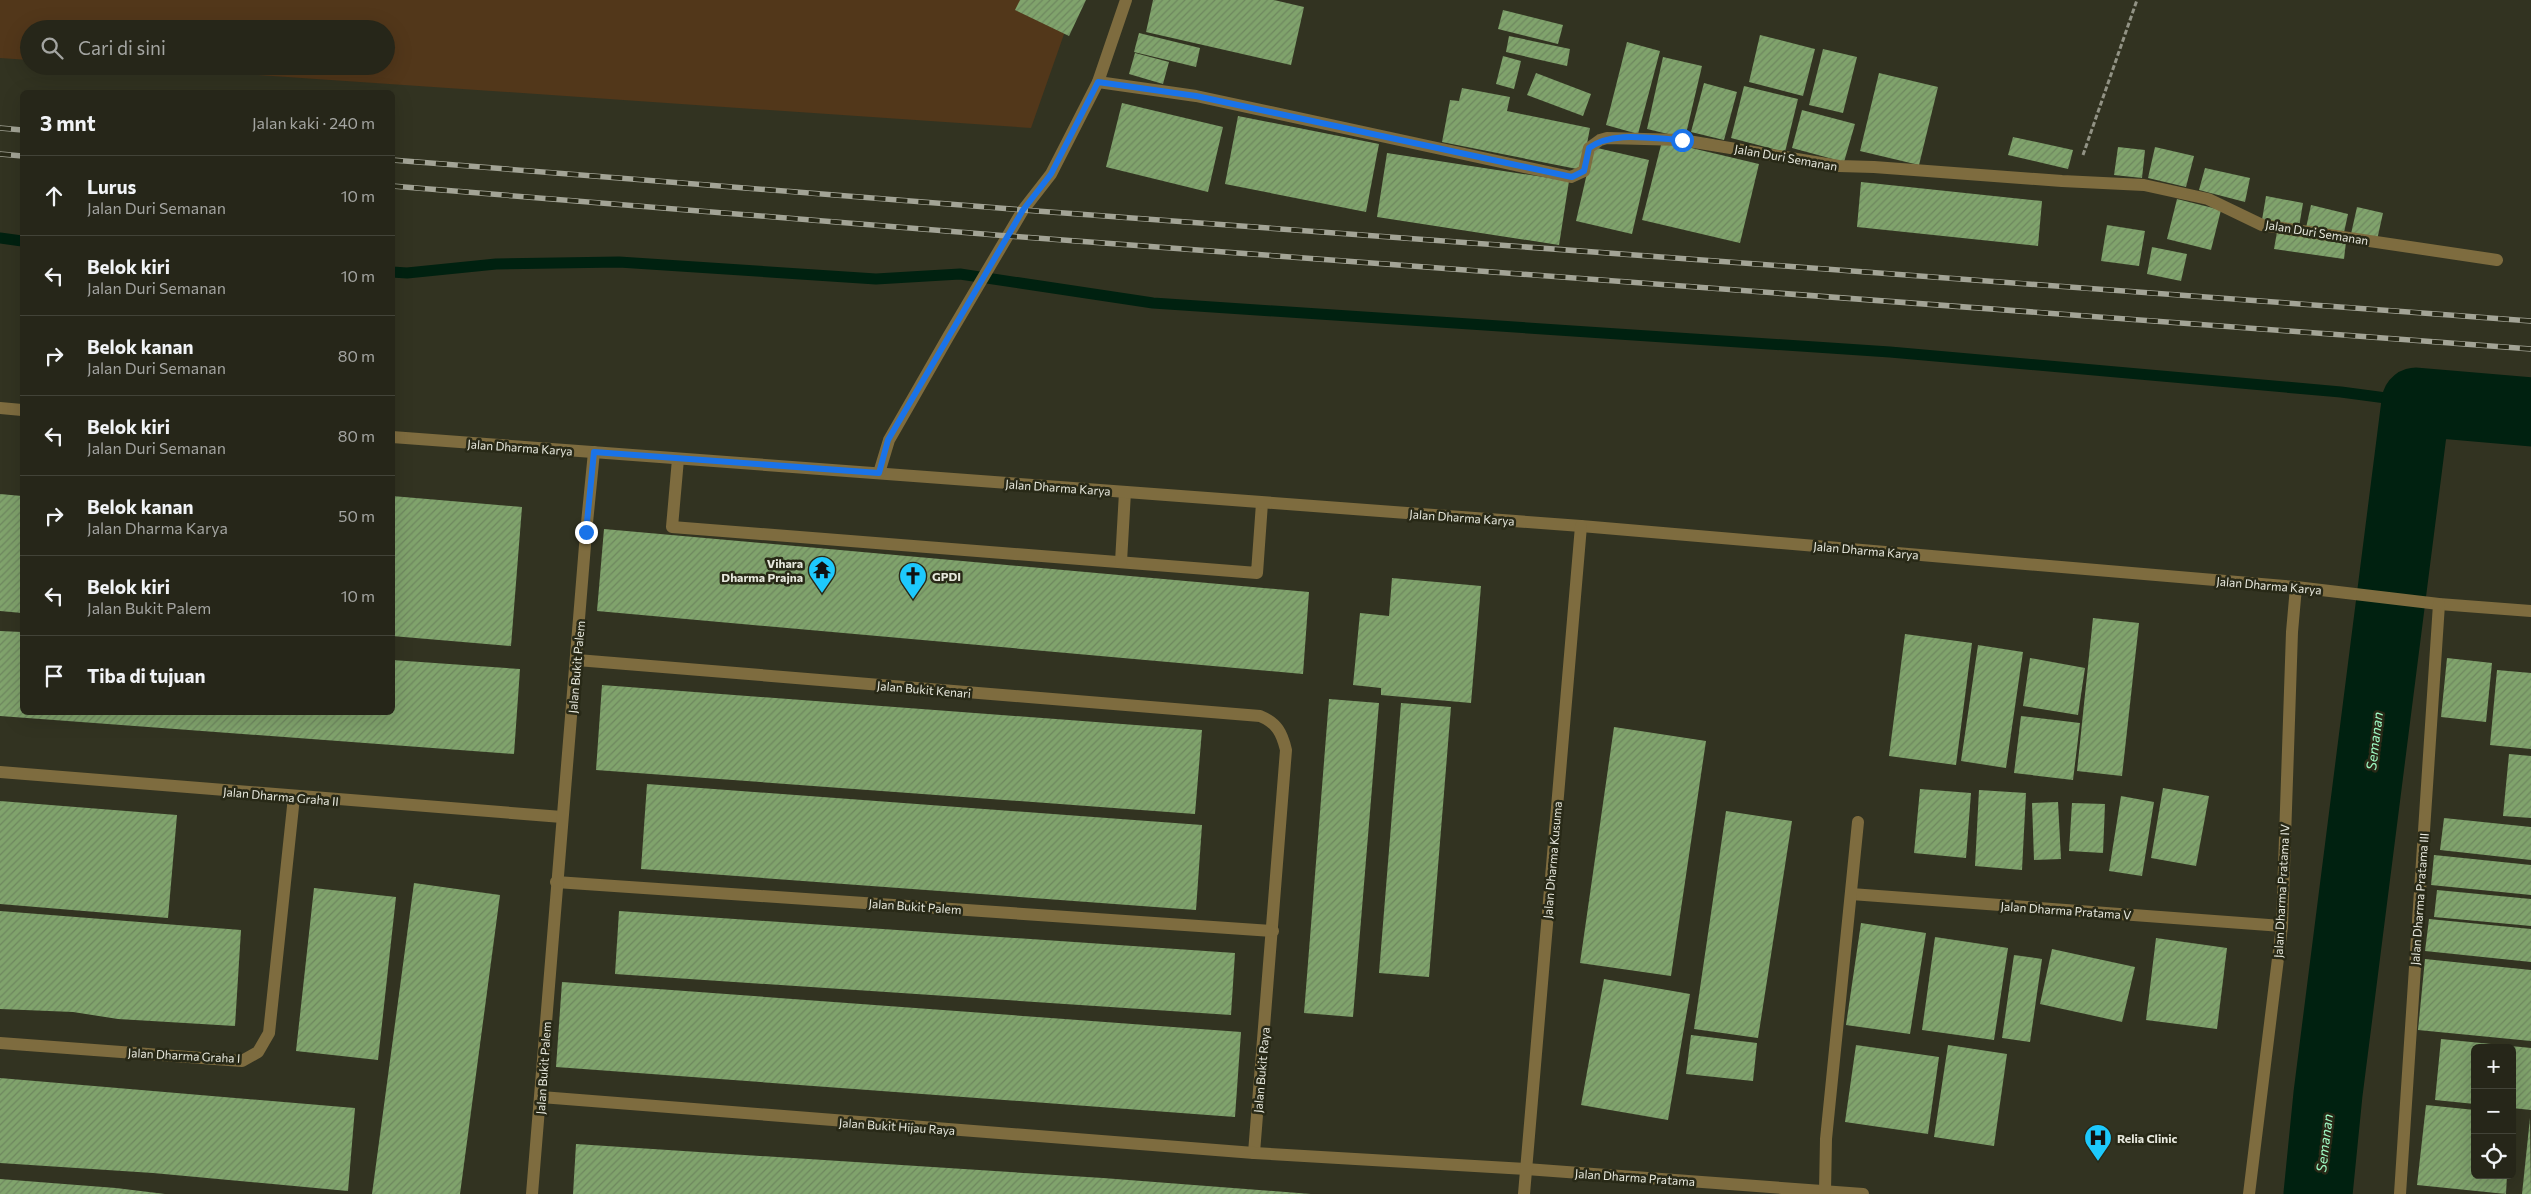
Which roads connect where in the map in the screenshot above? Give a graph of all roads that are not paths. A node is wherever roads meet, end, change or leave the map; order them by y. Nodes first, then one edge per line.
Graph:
1 (1126, 0) edge
2 (1098, 82) junction
3 (2497, 260) dead end
4 (0, 408) edge
5 (20, 410) edge
6 (395, 437) edge
7 (594, 452) junction
8 (678, 459) junction
9 (879, 473) junction
10 (1125, 492) junction
11 (1262, 502) junction
12 (1581, 526) junction
13 (1121, 562) junction
14 (2296, 587) junction
15 (2439, 604) junction
16 (2531, 611) edge
17 (577, 660) junction
18 (1270, 720) joint
19 (0, 772) edge
20 (294, 797) junction
21 (562, 817) junction
22 (1858, 822) dead end
23 (556, 882) junction
24 (1851, 894) junction
25 (2282, 926) junction
26 (1273, 931) junction
27 (0, 1043) edge
28 (541, 1097) junction
29 (1254, 1153) junction
30 (1526, 1169) junction
31 (1825, 1191) junction
32 (532, 1194) edge
33 (1524, 1194) edge
34 (1863, 1194) edge
35 (2249, 1194) edge
36 (2400, 1194) edge

1 - 2 street
2 - 3 street, Jalan Duri Semanan
2 - 9 street
4 - 5 street
6 - 7 street, Jalan Dharma Karya
7 - 8 street, Jalan Dharma Karya
7 - 17 street, Jalan Bukit Palem
8 - 9 street, Jalan Dharma Karya
8 - 13 street
9 - 10 street, Jalan Dharma Karya
10 - 11 street, Jalan Dharma Karya
10 - 13 street
11 - 12 street, Jalan Dharma Karya
11 - 13 street
12 - 14 street, Jalan Dharma Karya
12 - 30 street, Jalan Dharma Kusuma
14 - 15 street, Jalan Dharma Karya
14 - 25 street, Jalan Dharma Pratama IV
15 - 16 street, Jalan Dharma Karya
15 - 36 street, Jalan Dharma Pratama III
17 - 18 street, Jalan Bukit Kenari
17 - 21 street, Jalan Bukit Palem
18 - 26 street, Jalan Bukit Raya
19 - 20 street, Jalan Dharma Graha II
20 - 21 street, Jalan Dharma Graha II
20 - 27 street, Jalan Dharma Graha I
21 - 23 street, Jalan Bukit Palem
22 - 24 street
23 - 26 street, Jalan Bukit Palem
23 - 28 street, Jalan Bukit Palem
24 - 25 street, Jalan Dharma Pratama V
24 - 31 street
25 - 35 street, Jalan Dharma Pratama IV
26 - 29 street, Jalan Bukit Raya
28 - 29 street, Jalan Bukit Hijau Raya
28 - 32 street, Jalan Bukit Palem
29 - 30 street
30 - 31 street, Jalan Dharma Pratama
30 - 33 street, Jalan Dharma Kusuma
31 - 34 street, Jalan Dharma Pratama

